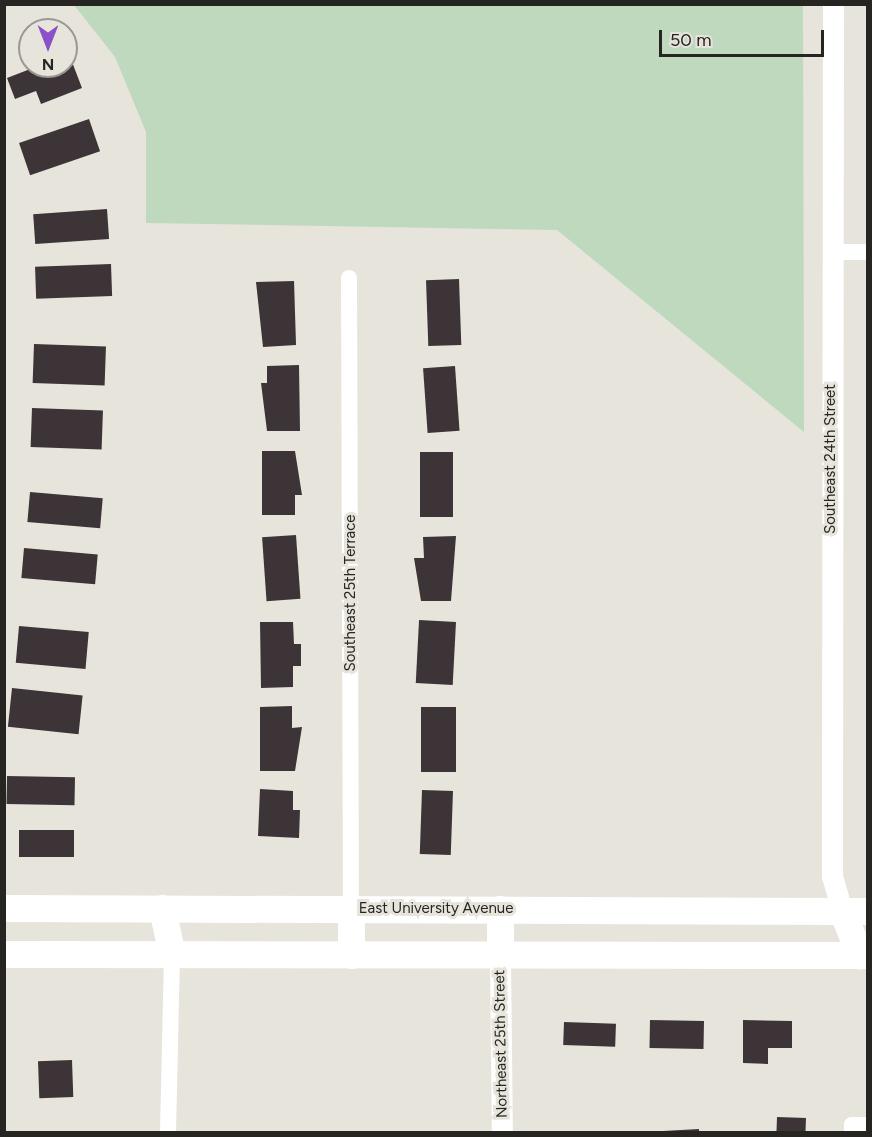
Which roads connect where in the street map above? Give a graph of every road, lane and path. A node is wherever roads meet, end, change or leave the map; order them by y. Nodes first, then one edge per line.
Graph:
1 (833, 4) edge
2 (833, 252) junction
3 (867, 252) edge
4 (349, 278) dead end
5 (4, 908) edge
6 (162, 908) junction
7 (351, 909) junction
8 (500, 909) junction
9 (855, 911) edge
10 (4, 954) edge
11 (172, 955) junction
12 (351, 955) junction
13 (500, 955) junction
14 (864, 955) edge
15 (168, 1132) edge
16 (502, 1132) edge

1 - 2 street, Southeast 24th Street
2 - 3 street
2 - 9 street, Southeast 24th Street
4 - 7 street, Southeast 25th Terrace
5 - 6 main road, East University Avenue
6 - 7 main road, East University Avenue
6 - 11 main road
7 - 8 main road, East University Avenue
7 - 12 main road
8 - 9 main road, East University Avenue
8 - 13 main road
9 - 14 main road
10 - 11 main road
11 - 12 main road
11 - 15 street
12 - 13 main road
13 - 14 main road
13 - 16 street, Northeast 25th Street

